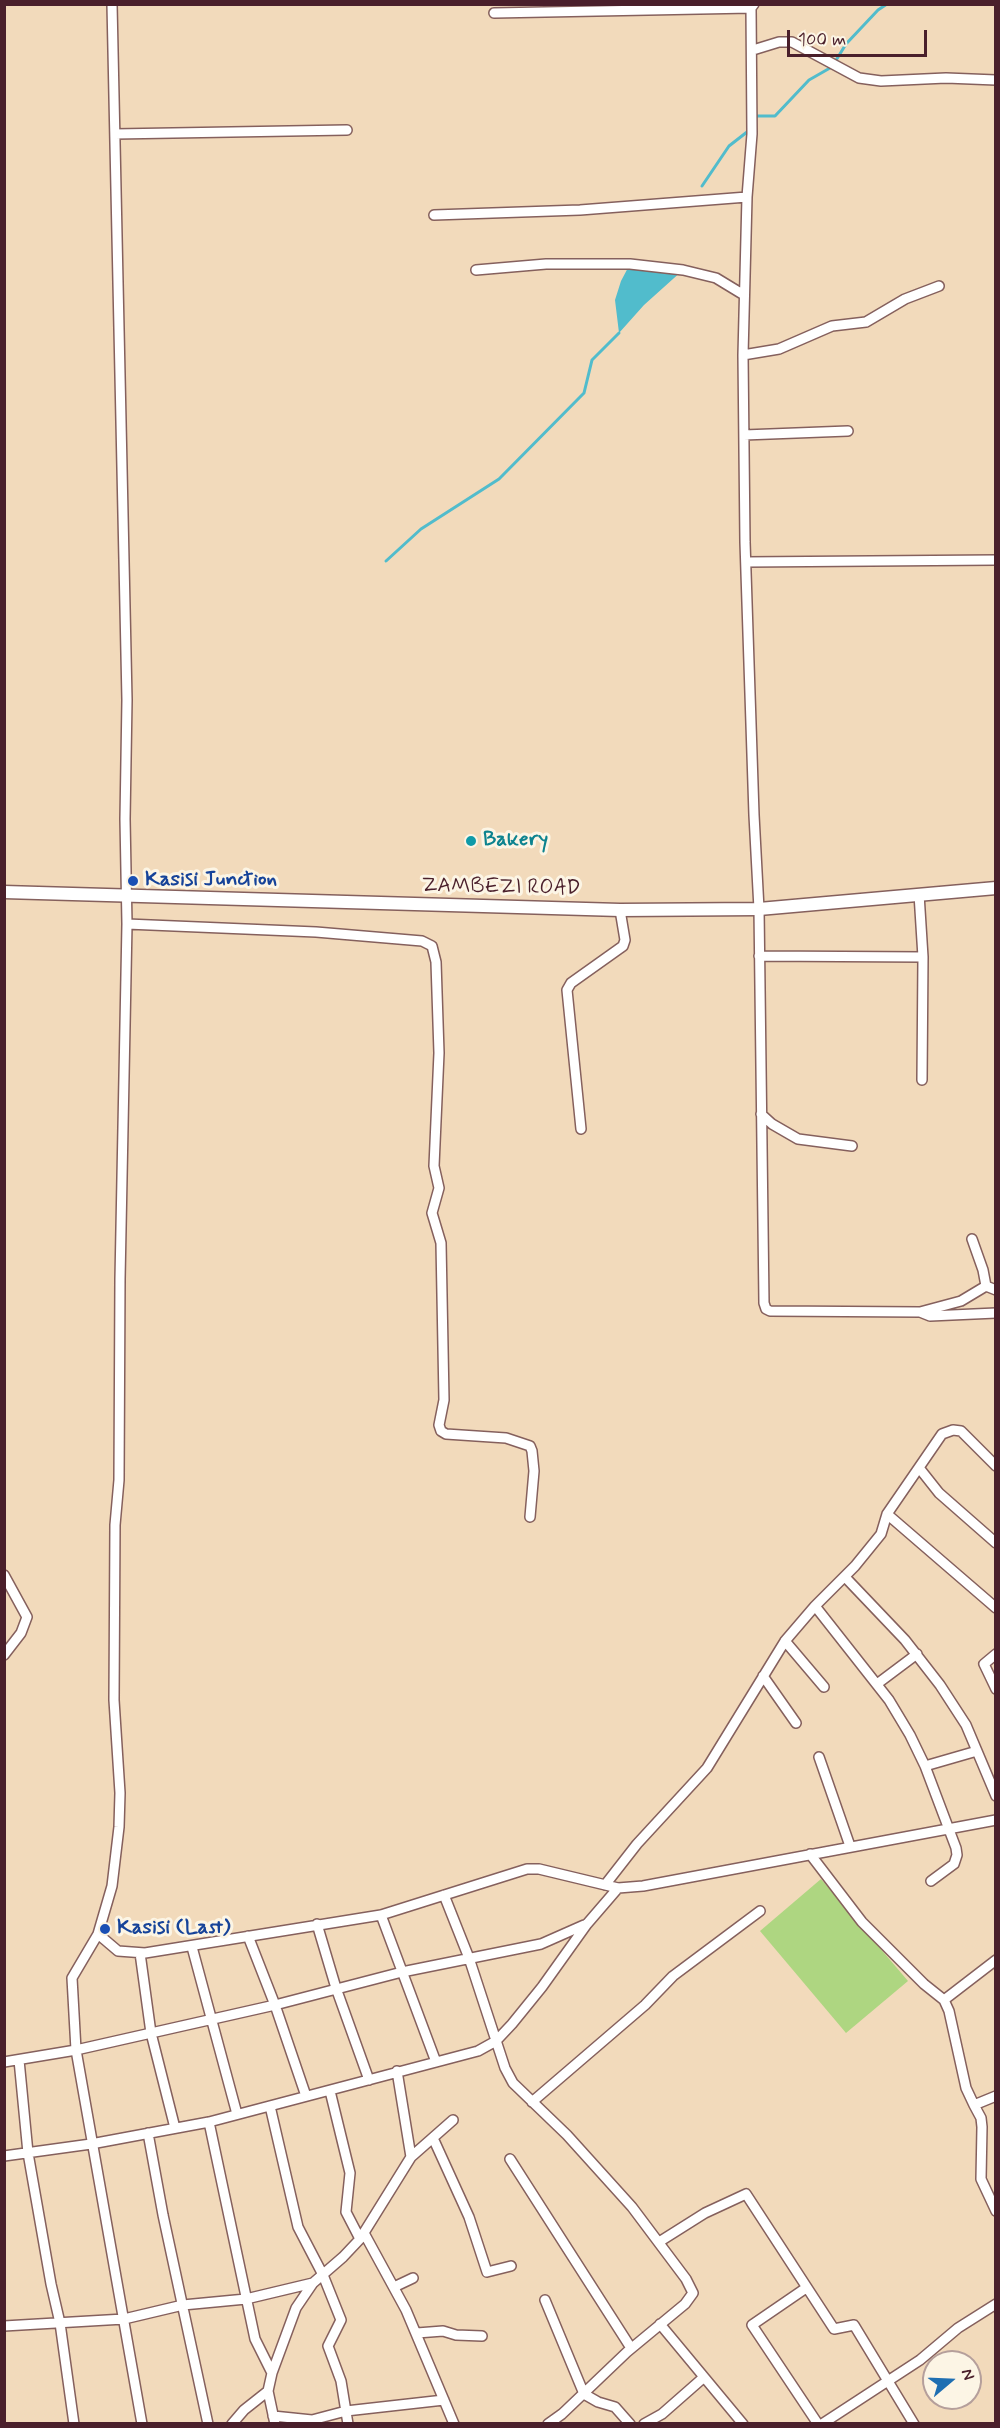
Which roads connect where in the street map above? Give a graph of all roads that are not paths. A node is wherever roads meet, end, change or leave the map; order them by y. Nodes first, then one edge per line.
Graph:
1 (112, 4) edge
2 (753, 6) edge
3 (494, 13) dead end
4 (753, 50) junction
5 (996, 80) edge
6 (347, 130) dead end
7 (115, 134) junction
8 (747, 197) junction
9 (434, 215) dead end
10 (476, 270) dead end
11 (939, 286) dead end
12 (744, 295) junction
13 (743, 355) junction
14 (848, 431) dead end
15 (744, 435) junction
16 (996, 560) edge
17 (746, 562) junction
18 (996, 888) edge
19 (4, 892) edge
20 (919, 894) junction
21 (126, 897) junction
22 (759, 909) junction
23 (620, 910) junction
24 (127, 924) junction
25 (759, 956) junction
26 (923, 957) junction
27 (922, 1080) dead end
28 (761, 1114) junction
29 (581, 1129) dead end
30 (852, 1146) dead end
31 (972, 1239) dead end
32 (991, 1288) edge
33 (920, 1312) junction
34 (996, 1313) edge
35 (996, 1466) edge
36 (920, 1469) junction
37 (887, 1514) junction
38 (530, 1517) dead end
39 (996, 1543) edge
40 (4, 1575) edge
41 (845, 1577) junction
42 (814, 1606) junction
43 (996, 1608) edge
44 (785, 1641) junction
45 (917, 1654) junction
46 (996, 1654) edge
47 (4, 1655) edge
48 (763, 1676) junction
49 (877, 1684) junction
50 (824, 1687) dead end
51 (996, 1689) edge
52 (796, 1723) dead end
53 (977, 1751) junction
54 (819, 1758) dead end
55 (925, 1766) junction
56 (996, 1796) edge
57 (996, 1820) edge
58 (948, 1829) junction
59 (850, 1846) junction
60 (810, 1854) junction
61 (931, 1881) dead end
62 (605, 1885) junction
63 (618, 1888) junction
64 (444, 1895) junction
65 (760, 1911) dead end
66 (381, 1915) junction
67 (317, 1924) junction
68 (587, 1924) junction
69 (98, 1934) junction
70 (248, 1936) junction
71 (192, 1947) junction
72 (140, 1953) junction
73 (469, 1958) junction
74 (996, 1960) edge
75 (402, 1972) junction
76 (336, 1988) junction
77 (944, 2000) junction
78 (275, 2005) junction
79 (211, 2019) junction
80 (151, 2033) junction
81 (496, 2041) junction
82 (76, 2050) junction
83 (19, 2060) junction
84 (4, 2062) edge
85 (436, 2062) junction
86 (397, 2071) junction
87 (369, 2080) junction
88 (330, 2091) junction
89 (306, 2096) junction
90 (996, 2096) edge
91 (532, 2102) junction
92 (975, 2104) junction
93 (270, 2106) junction
94 (237, 2114) junction
95 (453, 2120) dead end
96 (209, 2122) junction
97 (175, 2128) junction
98 (148, 2133) junction
99 (433, 2138) junction
100 (91, 2144) junction
101 (28, 2153) junction
102 (4, 2156) edge
103 (411, 2157) junction
104 (510, 2159) dead end
105 (996, 2211) edge
106 (362, 2236) junction
107 (659, 2242) junction
108 (511, 2266) dead end
109 (323, 2275) junction
110 (413, 2278) dead end
111 (313, 2283) junction
112 (394, 2287) junction
113 (806, 2288) junction
114 (246, 2299) junction
115 (545, 2300) dead end
116 (183, 2305) junction
117 (995, 2308) edge
118 (124, 2319) junction
119 (60, 2323) junction
120 (660, 2324) junction
121 (4, 2326) edge
122 (417, 2333) junction
123 (482, 2336) dead end
124 (632, 2348) junction
125 (272, 2373) junction
126 (704, 2378) junction
127 (886, 2382) junction
128 (268, 2391) junction
129 (584, 2394) junction
130 (444, 2400) junction
131 (346, 2411) junction
132 (562, 2414) junction
133 (274, 2420) edge
134 (825, 2423) edge
135 (74, 2424) edge
136 (142, 2424) edge
137 (208, 2424) edge
138 (232, 2424) edge
139 (348, 2424) edge
140 (454, 2424) edge
141 (548, 2424) edge
142 (568, 2424) edge
143 (630, 2424) edge
144 (644, 2424) edge
145 (743, 2424) edge
146 (914, 2424) edge

1 - 7 street
2 - 3 street
2 - 4 street
4 - 5 street
4 - 8 street
6 - 7 street
7 - 21 street
8 - 9 street
8 - 12 street
10 - 12 street
11 - 13 street
12 - 13 street
13 - 15 street
14 - 15 street
15 - 17 street
16 - 17 street
17 - 22 street
18 - 20 main road, ZAMBEZI ROAD
19 - 21 main road, ZAMBEZI ROAD
20 - 22 main road, ZAMBEZI ROAD
20 - 26 street
21 - 23 main road, ZAMBEZI ROAD
21 - 24 street
22 - 23 main road, ZAMBEZI ROAD
22 - 25 street
23 - 29 street
24 - 38 street
24 - 69 street
25 - 26 street
25 - 28 street
26 - 27 street
28 - 30 street
28 - 33 street
31 - 32 street
32 - 33 street
33 - 34 street
35 - 36 street
36 - 37 street
36 - 39 street
37 - 41 street
37 - 43 street
40 - 47 street
41 - 42 street
41 - 45 street
42 - 44 street
42 - 49 street
44 - 48 street
44 - 50 street
45 - 49 street
45 - 53 street
46 - 51 street
48 - 52 street
48 - 62 street
49 - 55 street
53 - 55 street
53 - 56 street
54 - 59 street
55 - 58 street
57 - 58 street
58 - 59 street
58 - 61 street
59 - 60 street
60 - 63 street
60 - 77 street
62 - 63 street
62 - 64 street
63 - 68 street
64 - 66 street
64 - 73 street
65 - 91 street
66 - 67 street
66 - 75 street
67 - 70 street
67 - 76 street
68 - 73 street
68 - 81 street
69 - 72 street
69 - 82 street
70 - 71 street
70 - 78 street
71 - 72 street
71 - 79 street
72 - 80 street
73 - 75 street
73 - 81 street
74 - 77 street
75 - 76 street
75 - 85 street
76 - 78 street
76 - 87 street
77 - 92 street
78 - 79 street
78 - 89 street
79 - 80 street
79 - 94 street
80 - 82 street
80 - 97 street
81 - 85 street
81 - 91 street
82 - 83 street
82 - 100 street
83 - 84 street
83 - 101 street
85 - 86 street
86 - 87 street
86 - 103 street
87 - 88 street
88 - 89 street
88 - 106 street
89 - 93 street
90 - 92 street
91 - 107 street
92 - 105 street
93 - 94 street
93 - 109 street
94 - 96 street
95 - 99 street
96 - 97 street
96 - 114 street
97 - 98 street
98 - 100 street
98 - 116 street
99 - 103 street
99 - 108 street
100 - 101 street
100 - 118 street
101 - 102 street
101 - 119 street
103 - 106 street
104 - 124 street
106 - 109 street
106 - 112 street
107 - 113 street
107 - 120 street
109 - 111 street
109 - 131 street
110 - 112 street
111 - 114 street
111 - 125 street
112 - 122 street
113 - 127 street
113 - 134 street
114 - 116 street
114 - 125 street
115 - 129 street
116 - 118 street
116 - 137 street
117 - 127 street
118 - 119 street
118 - 136 street
119 - 121 street
119 - 135 street
120 - 124 street
120 - 126 street
122 - 123 street
122 - 130 street
124 - 129 street
125 - 128 street
126 - 144 street
126 - 145 street
127 - 134 street
127 - 146 street
128 - 133 street
128 - 138 street
129 - 132 street
129 - 143 street
130 - 131 street
130 - 140 street
131 - 133 street
131 - 139 street
132 - 141 street
132 - 142 street

